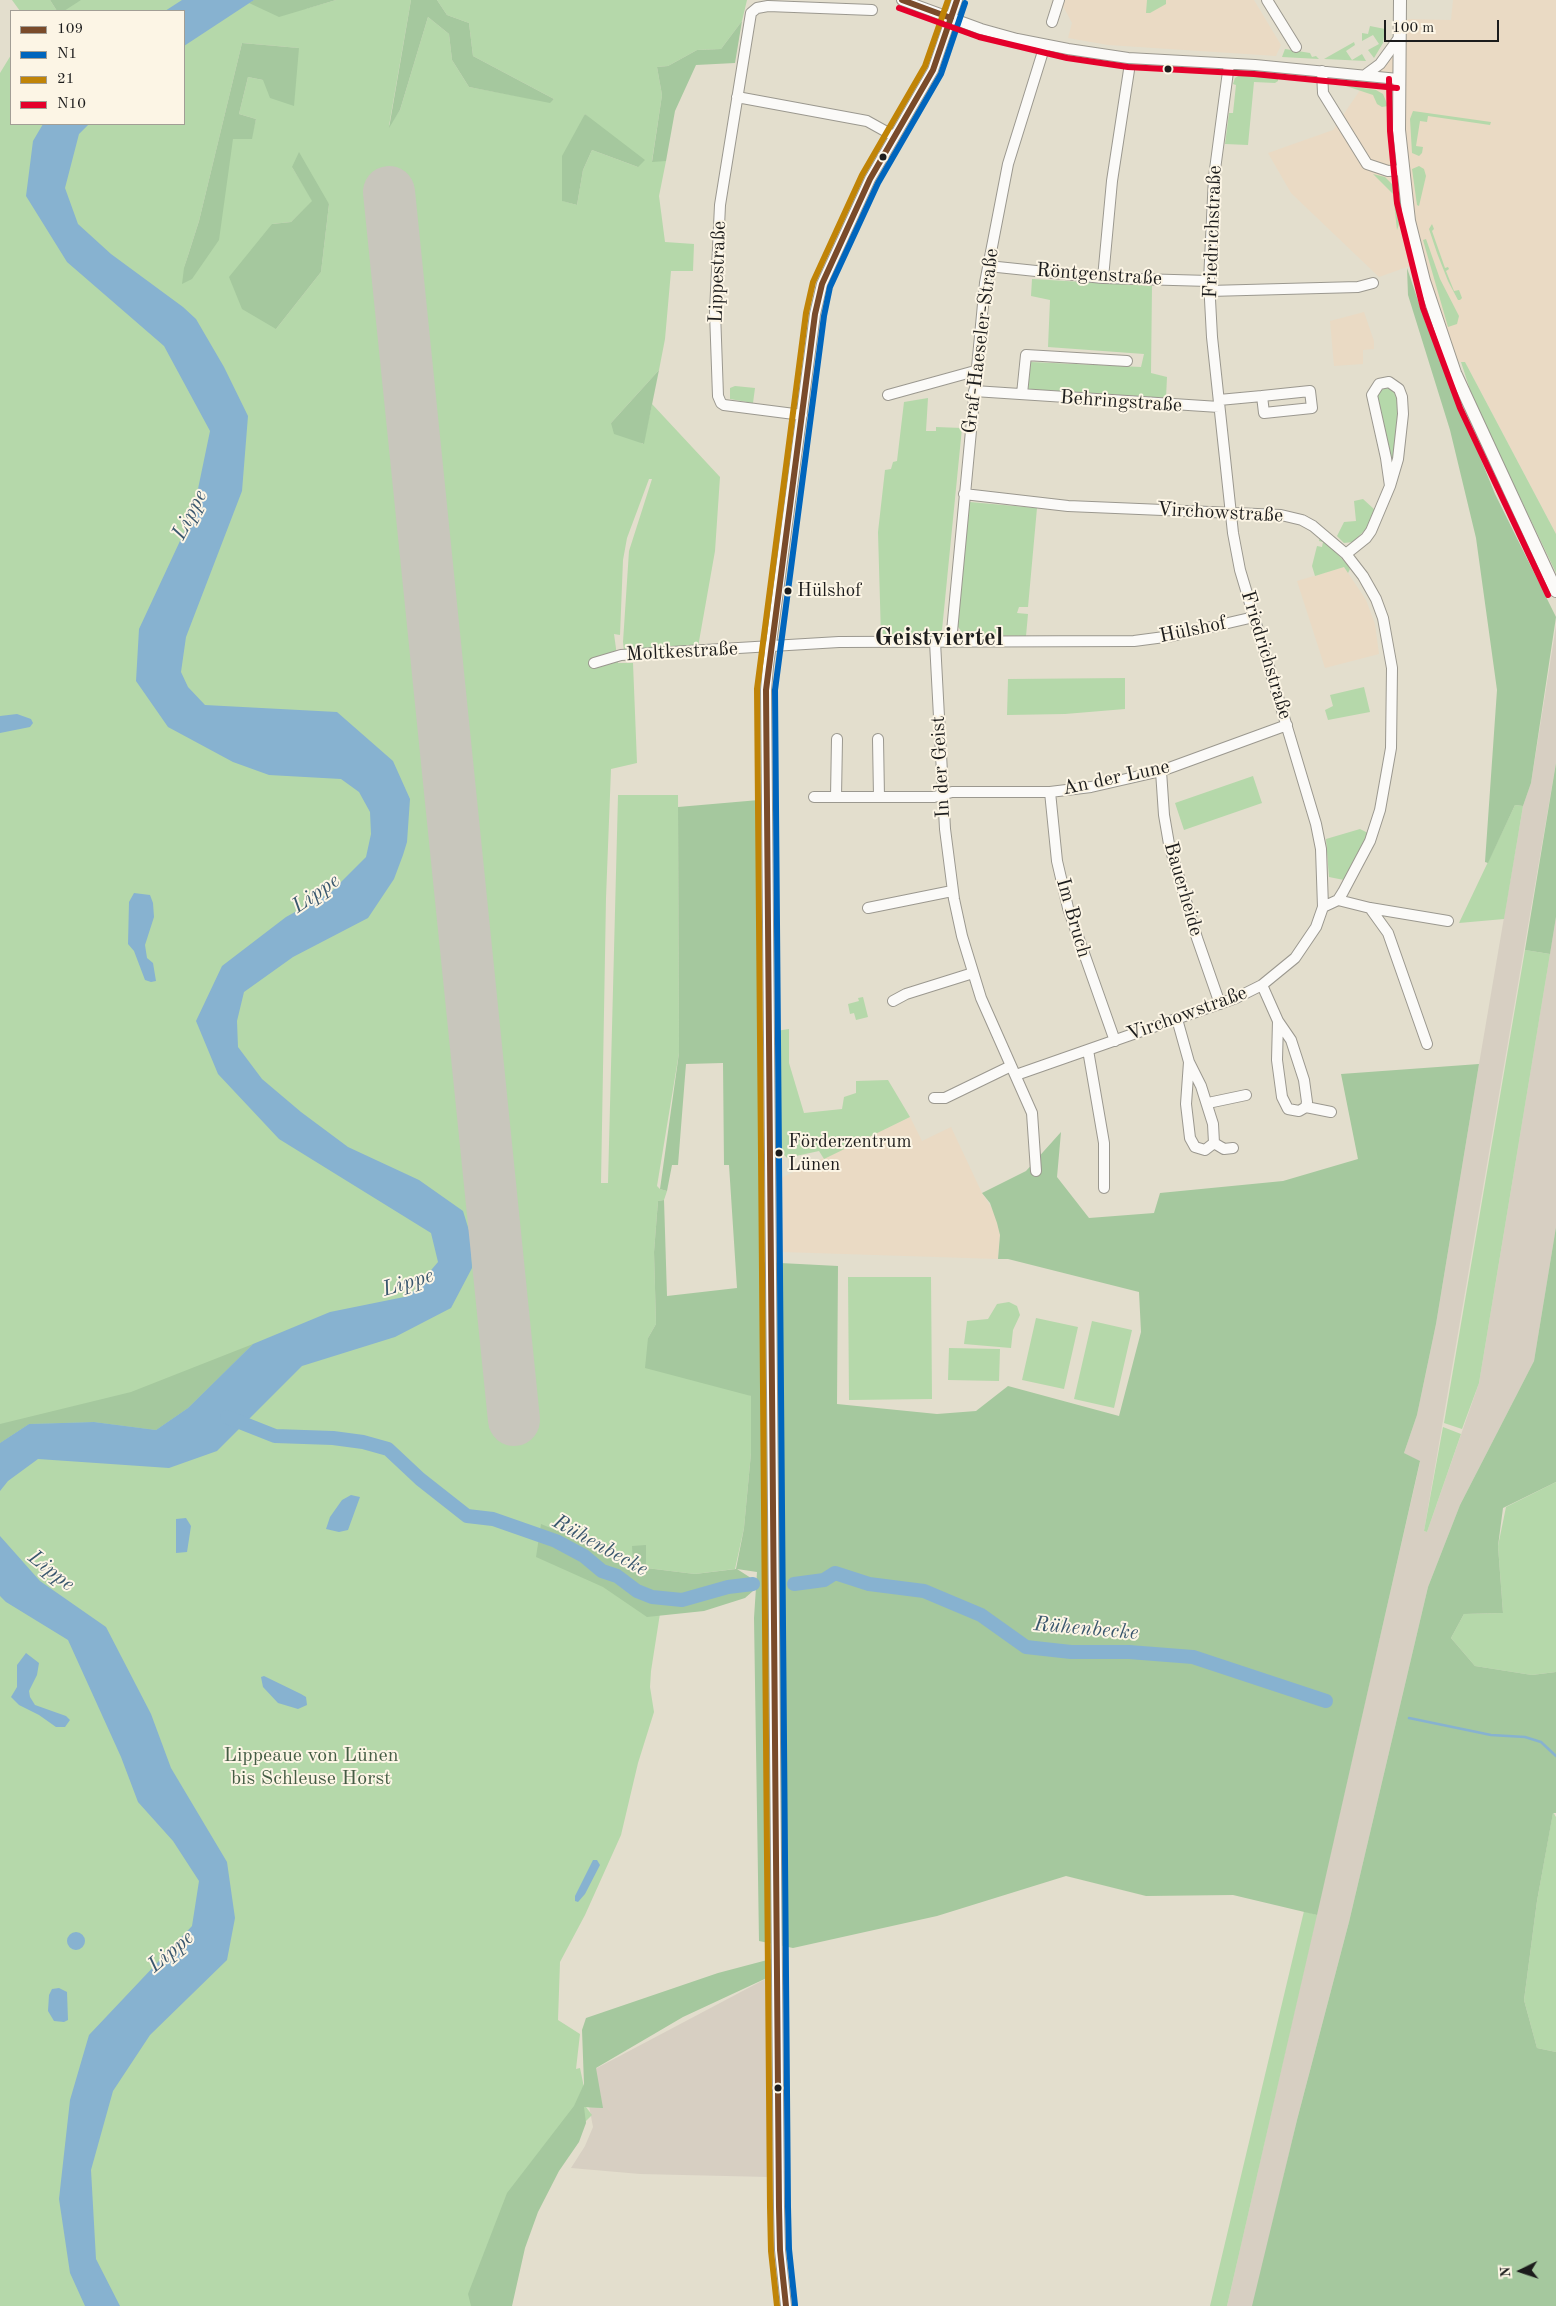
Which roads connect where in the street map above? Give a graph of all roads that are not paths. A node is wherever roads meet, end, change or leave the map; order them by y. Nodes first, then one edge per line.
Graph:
1 (902, 0) edge
2 (957, 0) edge
3 (1059, 0) edge
4 (1400, 0) edge
5 (1272, 2) edge
6 (872, 10) dead end
7 (950, 18) junction
8 (1052, 22) dead end
9 (1399, 38) junction
10 (1045, 45) junction
11 (1296, 47) dead end
12 (1230, 64) junction
13 (1129, 70) dead end
14 (1322, 71) junction
15 (1366, 75) junction
16 (1398, 79) junction
17 (737, 97) junction
18 (894, 136) junction
19 (1402, 170) junction
20 (988, 266) junction
21 (1102, 278) junction
22 (1374, 283) dead end
23 (1209, 286) junction
24 (1126, 362) dead end
25 (975, 370) junction
26 (974, 391) junction
27 (1022, 394) junction
28 (888, 395) dead end
29 (1262, 396) junction
30 (1219, 403) junction
31 (802, 415) junction
32 (1390, 486) junction
33 (964, 494) junction
34 (1231, 512) junction
35 (1346, 554) junction
36 (1556, 591) edge
37 (1254, 617) junction
38 (935, 642) junction
39 (950, 642) junction
40 (771, 646) junction
41 (594, 662) dead end
42 (1286, 725) junction
43 (837, 739) dead end
44 (878, 739) dead end
45 (1161, 771) junction
46 (1050, 792) junction
47 (943, 795) junction
48 (814, 797) dead end
49 (836, 797) junction
50 (879, 797) junction
51 (952, 891) junction
52 (1338, 900) junction
53 (1323, 907) junction
54 (868, 908) dead end
55 (1370, 908) junction
56 (1448, 920) dead end
57 (973, 973) junction
58 (1262, 985) junction
59 (893, 1001) dead end
60 (1220, 1004) junction
61 (1177, 1019) junction
62 (1278, 1021) junction
63 (1115, 1041) junction
64 (1427, 1044) dead end
65 (1088, 1050) junction
66 (1190, 1062) junction
67 (1013, 1070) junction
68 (1246, 1095) dead end
69 (934, 1098) dead end
70 (1208, 1104) junction
71 (1306, 1107) junction
72 (1331, 1112) dead end
73 (1214, 1143) junction
74 (1232, 1148) dead end
75 (1036, 1171) dead end
76 (1104, 1188) dead end
77 (786, 2306) edge

1 - 7 street
2 - 7 street, Moltkestraße
3 - 8 street
4 - 9 main road
5 - 11 street
6 - 17 street, Lippestraße
7 - 10 street
7 - 18 street, Moltkestraße
9 - 15 street
9 - 16 main road
10 - 12 street
10 - 20 street, Graf-Haeseler-Straße
12 - 14 street
12 - 23 street, Friedrichstraße
13 - 21 street
14 - 15 street
14 - 19 street
15 - 16 street
16 - 19 main road
17 - 18 street
17 - 31 street, Lippestraße
18 - 31 street, Moltkestraße
19 - 36 main road
20 - 21 street, Röntgenstraße
20 - 25 street, Graf-Haeseler-Straße
21 - 23 street, Röntgenstraße
22 - 23 street, Röntgenstraße
23 - 30 street, Friedrichstraße
24 - 27 street, Behringstraße
25 - 26 street, Graf-Haeseler-Straße
25 - 28 street
26 - 27 street, Behringstraße
26 - 33 street, Graf-Haeseler-Straße
27 - 30 street, Behringstraße
29 - 29 street
29 - 30 street
30 - 34 street, Friedrichstraße
31 - 40 street, Moltkestraße
32 - 32 street
32 - 35 street
33 - 34 street, Virchowstraße
33 - 39 street, Graf-Haeseler-Straße
34 - 35 street, Virchowstraße
34 - 37 street, Friedrichstraße
35 - 52 street, Virchowstraße
37 - 39 street, Hülshof
37 - 42 street, Friedrichstraße
38 - 39 street, Hülshof
38 - 40 street, Hülshof
38 - 47 street, In der Geist
40 - 41 street, Moltkestraße
40 - 77 street, Moltkestraße
42 - 45 street, An der Lune
42 - 53 street, Friedrichstraße
43 - 49 street
44 - 50 street
45 - 46 street, An der Lune
45 - 60 street, Bauerheide
46 - 47 street, An der Lune
46 - 63 street, Im Bruch
47 - 50 street, An der Lune
47 - 51 street, In der Geist
48 - 49 street, An der Lune
49 - 50 street, An der Lune
51 - 54 street
51 - 57 street, In der Geist
52 - 53 street
52 - 55 street
53 - 58 street, Virchowstraße
55 - 56 street
55 - 64 street
57 - 59 street
57 - 67 street, In der Geist
58 - 60 street, Virchowstraße
58 - 62 street
60 - 61 street, Virchowstraße
61 - 63 street, Virchowstraße
61 - 66 street
62 - 71 street
62 - 71 street
63 - 65 street, Virchowstraße
65 - 67 street, Virchowstraße
65 - 76 street
66 - 70 street
66 - 73 street
67 - 69 street
67 - 75 street, In der Geist
68 - 70 street
70 - 73 street
71 - 72 street
73 - 74 street

